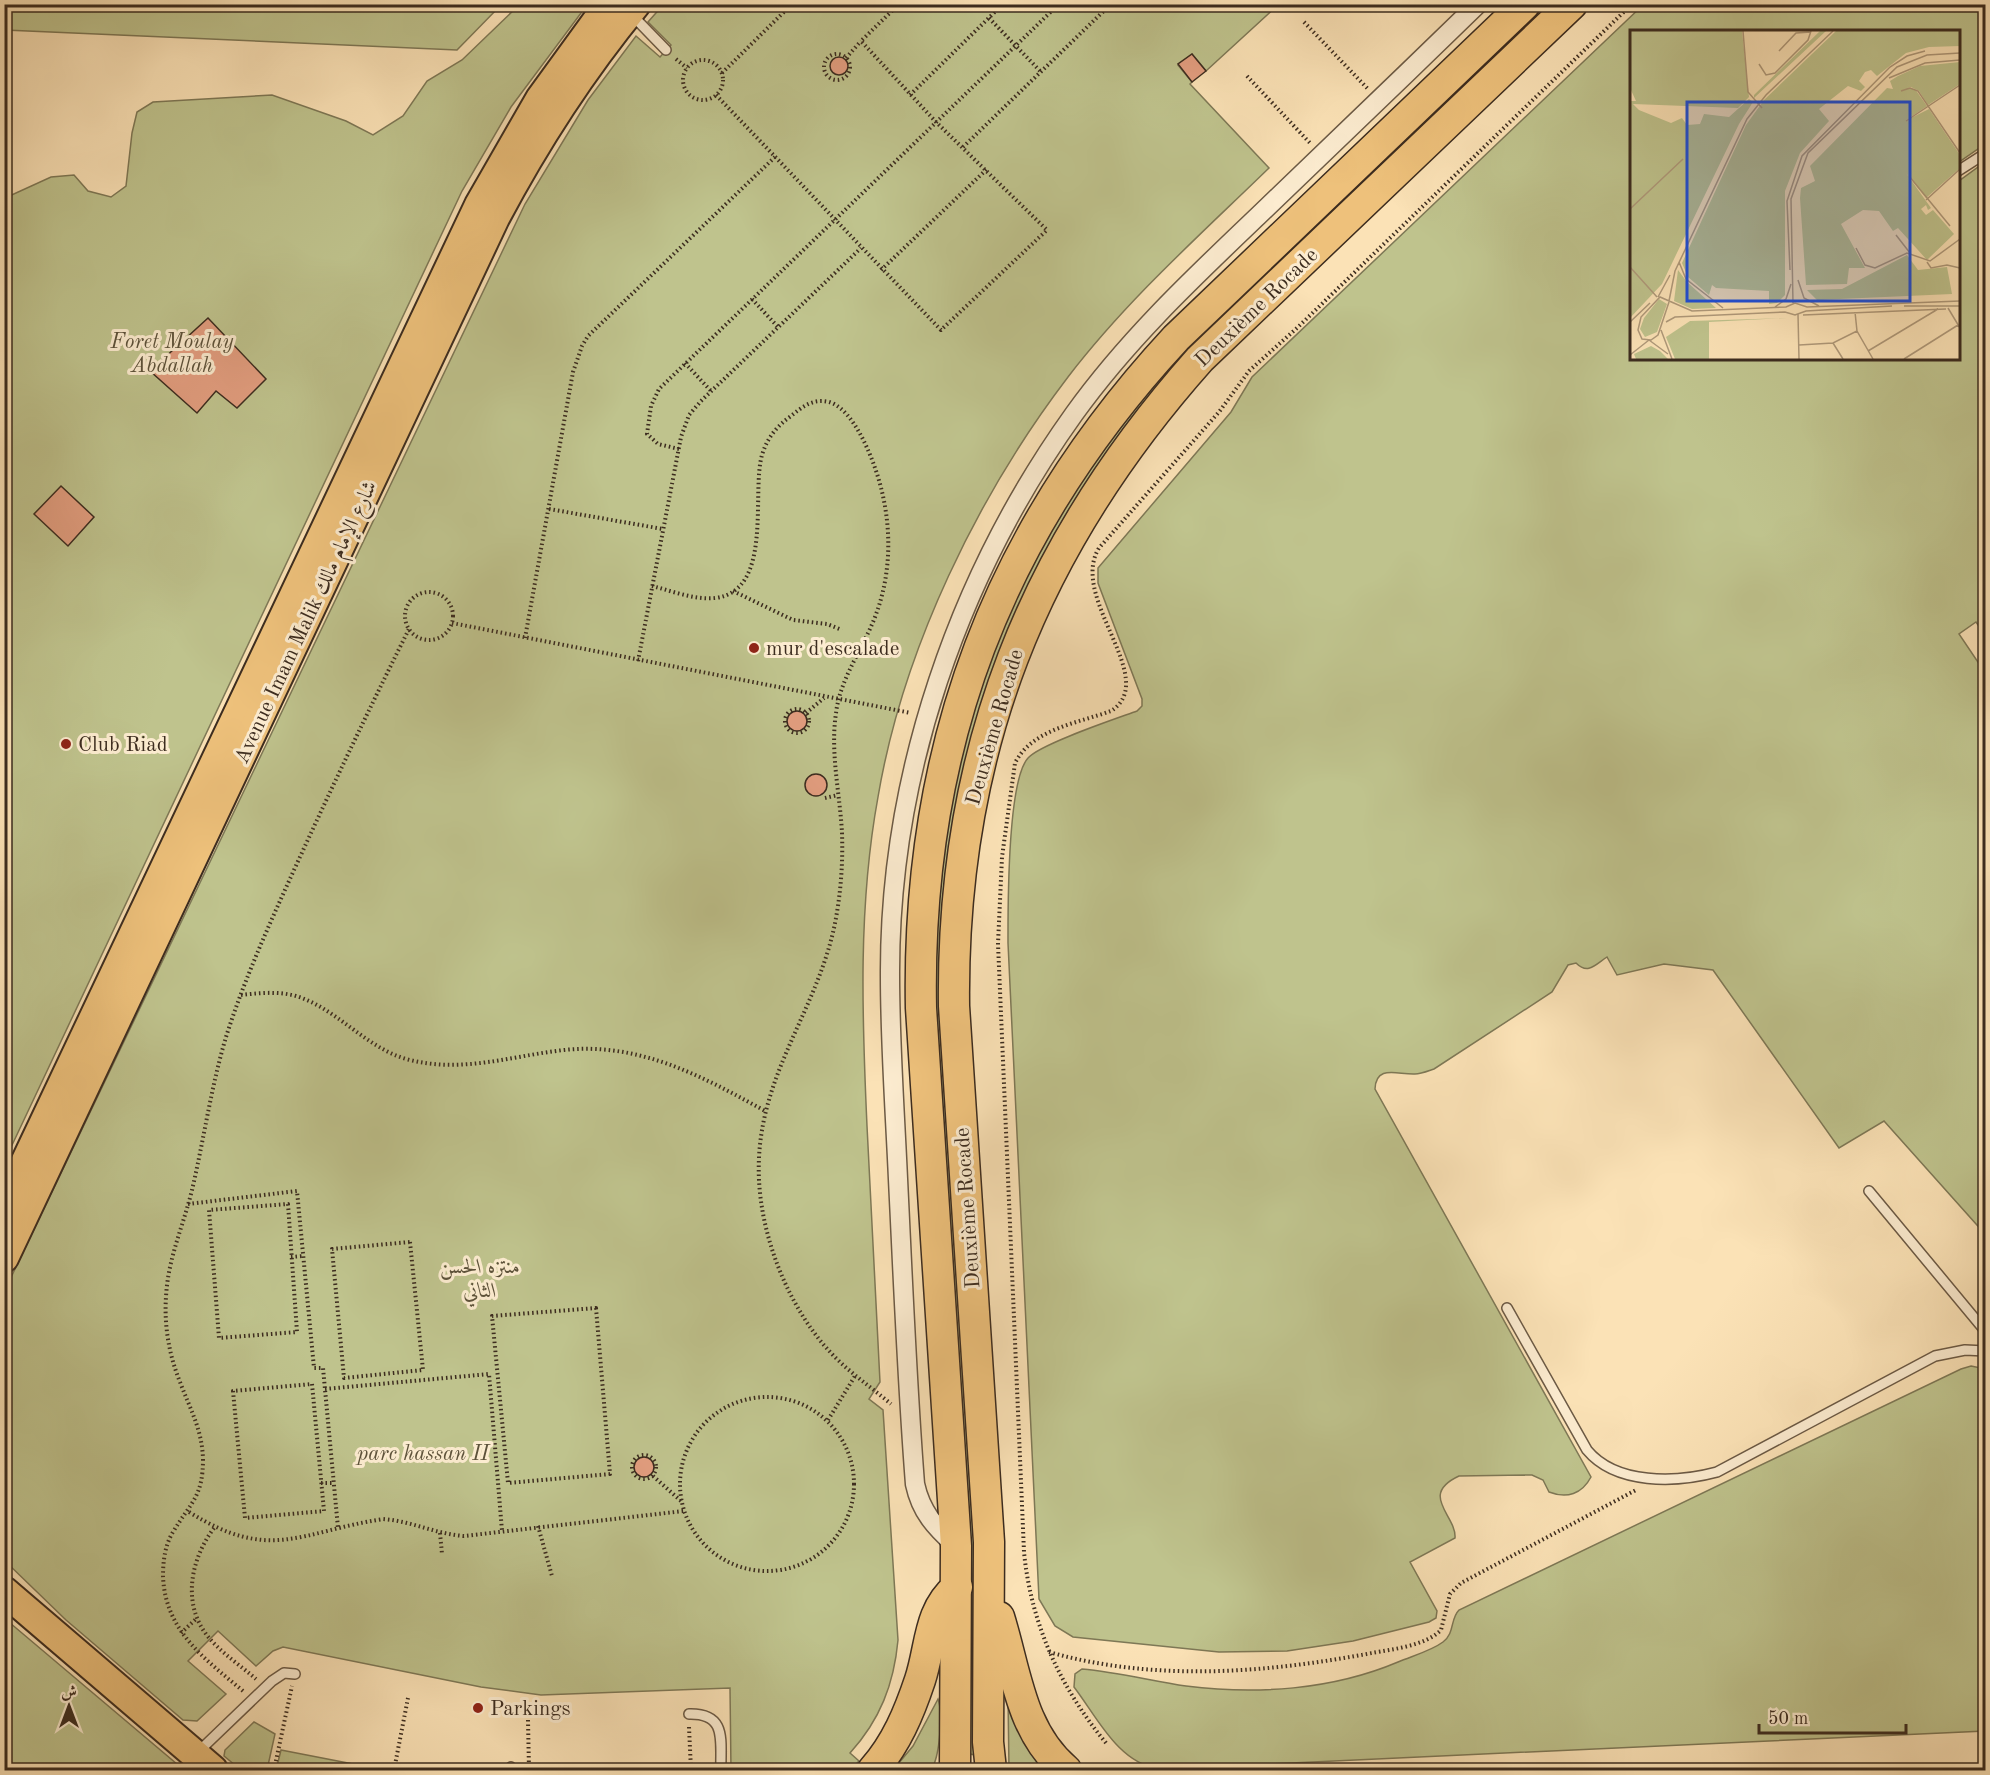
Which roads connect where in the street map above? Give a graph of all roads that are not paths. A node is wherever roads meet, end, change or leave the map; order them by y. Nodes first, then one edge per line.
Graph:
1 (1478, 4) edge
2 (1525, 4) edge
3 (1572, 4) edge
4 (624, 7) edge
5 (666, 50) dead end
6 (1986, 153) edge
7 (1960, 170) edge
8 (1869, 1191) dead end
9 (4, 1207) edge
10 (4, 1258) edge
11 (1507, 1308) dead end
12 (1986, 1332) edge
13 (1986, 1351) edge
14 (956, 1546) junction
15 (957, 1587) junction
16 (4, 1591) edge
17 (989, 1594) junction
18 (295, 1674) road end
19 (689, 1714) road end
20 (204, 1763) edge
21 (721, 1770) edge
22 (873, 1770) edge
23 (955, 1770) edge
24 (991, 1770) edge
25 (1066, 1770) edge

1 - 14 street
2 - 14 highway, Deuxième Rocade
3 - 17 highway, Deuxième Rocade
4 - 5 lane
4 - 9 main road, Avenue Imam Malik شارع الإمام مالك
4 - 10 main road, Avenue Imam Malik شارع الإمام مالك
6 - 7 lane
8 - 12 lane
11 - 13 lane
14 - 15 highway, Deuxième Rocade
15 - 22 highway
15 - 23 highway, Deuxième Rocade
16 - 20 main road
17 - 24 highway, Deuxième Rocade
17 - 25 highway
18 - 20 lane
19 - 21 lane

